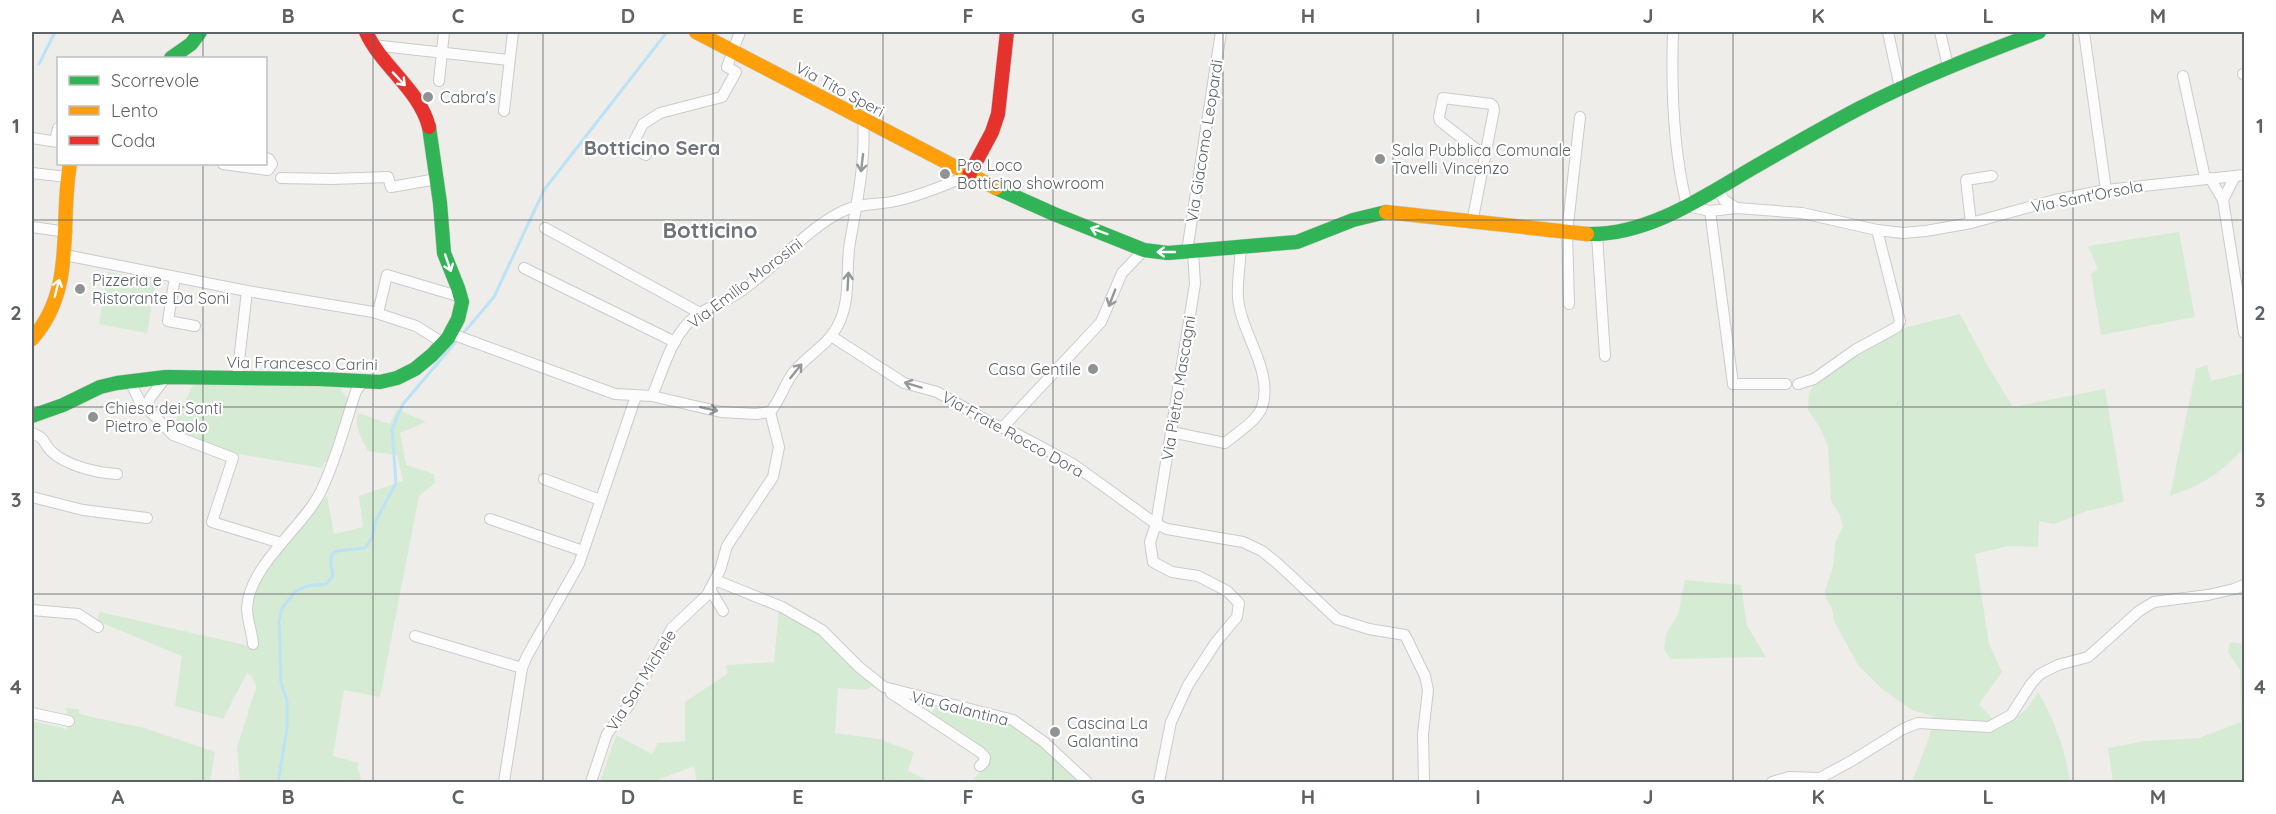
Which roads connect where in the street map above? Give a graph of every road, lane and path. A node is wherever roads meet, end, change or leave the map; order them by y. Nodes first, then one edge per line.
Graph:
1 (200, 32) edge
2 (366, 32) edge
3 (444, 32) edge
4 (513, 32) edge
5 (696, 32) edge
6 (741, 32) edge
7 (1007, 32) edge
8 (1221, 32) edge
9 (1673, 32) edge
10 (1888, 32) edge
11 (1940, 32) edge
12 (2038, 32) edge
13 (2084, 32) edge
14 (372, 45) junction
15 (733, 51) junction
16 (442, 53) junction
17 (172, 57) edge
18 (509, 60) junction
19 (1948, 66) junction
20 (2183, 76) dead end
21 (439, 81) dead end
22 (1900, 88) junction
23 (504, 111) dead end
24 (1580, 117) dead end
25 (863, 119) junction
26 (56, 126) edge
27 (32, 138) edge
28 (57, 141) edge
29 (646, 155) dead end
30 (1485, 156) junction
31 (267, 159) edge
32 (240, 165) edge
33 (256, 166) edge
34 (69, 170) edge
35 (32, 173) edge
36 (969, 175) junction
37 (2240, 175) edge
38 (1992, 176) dead end
39 (281, 178) dead end
40 (2207, 178) junction
41 (437, 179) junction
42 (1718, 189) junction
43 (2106, 190) junction
44 (2223, 200) junction
45 (1687, 206) junction
46 (856, 207) junction
47 (1737, 208) junction
48 (1710, 211) junction
49 (1472, 223) junction
50 (1971, 223) junction
51 (32, 227) edge
52 (545, 228) dead end
53 (1877, 230) junction
54 (67, 232) junction
55 (1567, 233) junction
56 (1597, 235) junction
57 (1241, 247) junction
58 (1144, 250) junction
59 (1190, 251) junction
60 (65, 255) junction
61 (524, 268) dead end
62 (175, 276) junction
63 (247, 291) junction
64 (461, 297) junction
65 (1569, 304) dead end
66 (700, 313) junction
67 (378, 314) junction
68 (195, 326) dead end
69 (2244, 333) edge
70 (831, 336) junction
71 (450, 337) junction
72 (32, 339) edge
73 (675, 342) junction
74 (1605, 356) dead end
75 (166, 377) junction
76 (237, 378) junction
77 (130, 381) junction
78 (363, 382) junction
79 (1786, 384) dead end
80 (1798, 384) dead end
81 (636, 396) junction
82 (652, 396) junction
83 (146, 408) junction
84 (770, 412) junction
85 (32, 416) edge
86 (1003, 428) junction
87 (1171, 432) junction
88 (32, 433) edge
89 (117, 474) dead end
90 (544, 479) dead end
91 (32, 497) edge
92 (600, 500) junction
93 (147, 518) dead end
94 (490, 519) dead end
95 (1156, 524) junction
96 (281, 543) junction
97 (583, 551) junction
98 (712, 584) junction
99 (2244, 585) edge
100 (32, 610) edge
101 (723, 611) dead end
102 (98, 627) dead end
103 (415, 636) dead end
104 (253, 644) dead end
105 (522, 668) junction
106 (884, 687) junction
107 (32, 713) edge
108 (69, 721) dead end
109 (980, 766) dead end
110 (504, 783) edge
111 (591, 783) edge
112 (1087, 783) edge
113 (1160, 783) edge
114 (1424, 783) edge
115 (1772, 783) edge

1 - 17 street
2 - 14 street
3 - 16 street
4 - 18 street
5 - 15 street, Via Tito Speri
6 - 15 street
7 - 36 street
8 - 59 street, Via Giacomo Leopardi
9 - 45 street
10 - 22 street
11 - 19 street
12 - 19 street, Via Tito Speri
13 - 43 street
14 - 16 street
14 -> 41 street
15 - 25 street, Via Tito Speri
15 - 29 street
16 - 18 street
16 - 21 street
18 - 23 street
19 - 22 street, Via Tito Speri
20 - 40 street
22 - 42 street, Via Tito Speri
24 - 55 street
25 - 36 street, Via Tito Speri
25 -> 46 street
26 - 28 street
27 - 28 street
30 - 30 street
30 - 49 street
31 - 33 street
32 - 33 street
34 - 35 street
34 - 54 street
36 - 46 street, Via Emilio Morosini
58 -> 36 street, Via Tito Speri
37 - 40 street, Via Sant'Orsola
37 - 44 street
38 - 50 street
39 - 41 street
40 - 43 street, Via Sant'Orsola
40 - 44 street
41 -> 64 street
42 - 45 street, Via Tito Speri
42 - 47 street
43 - 50 street, Via Sant'Orsola
44 - 69 street
45 - 48 street, Via Sant'Orsola
45 - 56 street, Via Tito Speri
46 - 66 street, Via Emilio Morosini
70 -> 46 street
47 - 48 street, Via Sant'Orsola
47 - 53 street, Via Sant'Orsola
48 - 79 street
49 - 55 street, Via Tito Speri
49 - 57 street, Via Tito Speri
50 - 53 street, Via Sant'Orsola
51 - 54 street
52 - 66 street
53 - 80 street
54 - 60 street
55 - 56 street, Via Tito Speri
55 - 65 street
56 - 74 street
57 - 59 street, Via Tito Speri
57 - 87 street
59 -> 58 street, Via Tito Speri
58 -> 86 street
59 - 87 street, Via Pietro Mascagni
60 - 62 street
72 -> 60 street
61 - 73 street
62 - 63 street
62 - 68 street
63 - 67 street
63 - 76 street
64 - 67 street
64 - 71 street
66 - 73 street, Via Emilio Morosini
67 - 71 street
84 -> 70 street
86 -> 70 street, Via Frate Rocco Dora
71 - 78 street, Via Francesco Carini
71 - 81 street
73 - 82 street, Via Emilio Morosini
75 - 76 street, Via Francesco Carini
75 - 77 street, Via Francesco Carini
75 - 83 street
76 - 78 street, Via Francesco Carini
77 - 83 street
77 - 85 street, Via Francesco Carini
78 - 96 street
81 - 82 street
81 - 92 street
82 -> 84 street
83 - 96 street
84 - 98 street, Via San Michele
86 - 95 street, Via Frate Rocco Dora
87 - 95 street, Via Pietro Mascagni
88 - 89 street
90 - 92 street
91 - 93 street
92 - 97 street
94 - 97 street
95 - 113 street, Via Pietro Mascagni
95 - 114 street, Via Frate Rocco Dora
96 - 104 street
97 - 105 street
98 - 101 street
98 - 106 street, Via Galantina
98 - 111 street, Via San Michele
99 - 115 street
100 - 102 street
103 - 105 street
105 - 110 street
106 - 109 street, Via Galantina
106 - 112 street, Via Galantina
107 - 108 street

